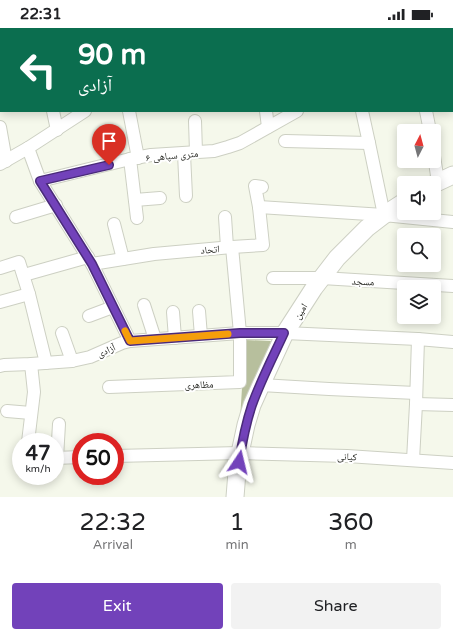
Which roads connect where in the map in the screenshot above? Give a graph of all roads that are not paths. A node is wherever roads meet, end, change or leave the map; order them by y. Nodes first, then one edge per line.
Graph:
1 (53, 112) edge
2 (84, 112) edge
3 (129, 112) edge
4 (266, 112) edge
5 (295, 112) edge
6 (362, 112) edge
7 (426, 112) edge
8 (195, 121) dead end
9 (429, 124) edge
10 (0, 127) edge
11 (268, 127) junction
12 (57, 130) junction
13 (285, 141) dead end
14 (369, 143) junction
15 (28, 148) junction
16 (190, 153) junction
17 (134, 158) junction
18 (3, 162) edge
19 (438, 168) edge
20 (442, 180) edge
21 (40, 181) junction
22 (262, 187) dead end
23 (186, 196) dead end
24 (160, 198) dead end
25 (135, 200) junction
26 (56, 205) junction
27 (259, 207) junction
28 (397, 207) edge
29 (384, 215) junction
30 (16, 217) dead end
31 (225, 217) dead end
32 (137, 218) dead end
33 (453, 222) edge
34 (114, 224) dead end
35 (230, 247) junction
36 (124, 259) junction
37 (90, 260) junction
38 (0, 268) edge
39 (24, 275) junction
40 (273, 278) dead end
41 (322, 278) junction
42 (453, 286) edge
43 (29, 294) junction
44 (0, 302) edge
45 (144, 305) dead end
46 (113, 307) junction
47 (199, 311) dead end
48 (173, 312) dead end
49 (89, 316) dead end
50 (62, 333) dead end
51 (240, 333) junction
52 (284, 333) junction
53 (201, 336) junction
54 (176, 338) junction
55 (155, 339) junction
56 (418, 339) junction
57 (130, 341) junction
58 (453, 342) edge
59 (72, 361) junction
60 (46, 362) junction
61 (31, 364) junction
62 (0, 366) edge
63 (260, 385) junction
64 (109, 387) dead end
65 (416, 398) junction
66 (453, 405) edge
67 (7, 412) dead end
68 (31, 413) junction
69 (59, 424) dead end
70 (29, 433) edge
71 (58, 433) edge
72 (240, 453) junction
73 (124, 456) edge
74 (413, 460) junction
75 (453, 462) edge
76 (235, 497) edge

1 - 12 street
2 - 12 street
3 - 17 street
4 - 11 street
5 - 11 street, ۶ متری سپاهی
6 - 14 street
7 - 9 street
8 - 16 street
10 - 18 street
11 - 16 street, ۶ متری سپاهی
12 - 15 street
13 - 14 street
14 - 29 street
15 - 18 street
15 - 21 street
16 - 17 street, ۶ متری سپاهی
16 - 23 street
17 - 21 street, ۶ متری سپاهی
17 - 25 street
19 - 20 street
21 - 26 street
22 - 27 street, اتحاد
24 - 25 street
25 - 32 street
26 - 30 street
26 - 37 street
27 - 29 street
27 - 35 street, اتحاد
28 - 29 main road, امین
29 - 33 street
29 - 41 main road, امین
31 - 35 street
34 - 36 street
35 - 36 street, اتحاد
35 - 51 street
36 - 37 street, اتحاد
37 - 39 street, اتحاد
37 - 46 street
38 - 39 street
39 - 43 street
40 - 41 street, مسجد
41 - 42 street, مسجد
41 - 52 main road, امین
43 - 44 street
43 - 60 street
45 - 55 street
46 - 49 street
46 - 57 street
47 - 53 street
48 - 54 street
50 - 59 street
51 - 52 street, آزادی
51 - 53 street, آزادی
51 - 64 street, مظاهری
52 - 56 street, آزادی
52 - 63 main road, امین
53 - 54 street, آزادی
54 - 55 street, آزادی
55 - 57 street, آزادی
56 - 58 street, آزادی
56 - 65 street
57 - 59 street, آزادی
59 - 60 street, آزادی
60 - 61 street, آزادی
61 - 62 street, آزادی
61 - 68 street
63 - 65 street
63 - 72 main road, امین
65 - 66 street
65 - 74 street
67 - 68 street
68 - 70 street
69 - 71 street
72 - 73 street, کیانی
72 - 74 street, کیانی
72 - 76 main road, امین
74 - 75 street, کیانی

